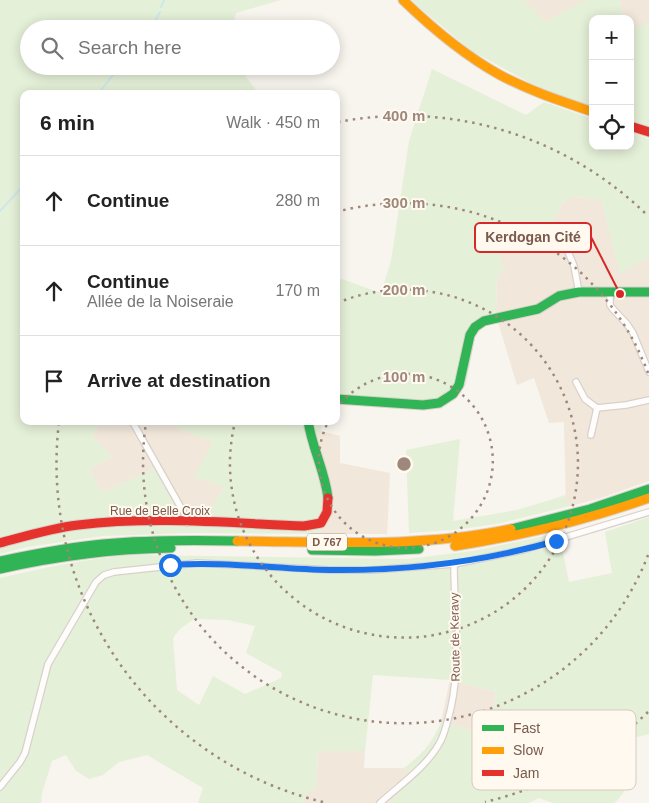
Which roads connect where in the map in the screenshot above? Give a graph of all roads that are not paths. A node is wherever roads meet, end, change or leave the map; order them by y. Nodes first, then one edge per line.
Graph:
1 (403, 0) edge
2 (589, 111) edge
3 (634, 127) edge
4 (649, 132) edge
5 (562, 237) dead end
6 (579, 292) junction
7 (649, 292) edge
8 (610, 293) junction
9 (649, 372) edge
10 (576, 382) dead end
11 (340, 399) edge
12 (649, 400) edge
13 (596, 408) junction
14 (134, 425) edge
15 (308, 425) edge
16 (591, 435) dead end
17 (649, 489) edge
18 (649, 498) edge
19 (649, 512) edge
20 (187, 523) junction
21 (0, 542) edge
22 (0, 561) edge
23 (454, 564) junction
24 (0, 569) edge
25 (0, 787) edge
26 (380, 803) edge

1 - 2 main road
3 - 4 main road
5 - 6 street
6 - 8 main road
6 - 11 main road
7 - 8 main road
8 - 9 street
10 - 13 street
12 - 13 street
13 - 16 street
14 - 20 street
15 - 20 main road, Rue de Belle Croix / D 767
17 - 22 main road, D 767
18 - 24 main road, D 767
19 - 23 street
20 - 21 main road, Rue de Belle Croix / D 767
23 - 25 street
23 - 26 street, Route de Keravy

